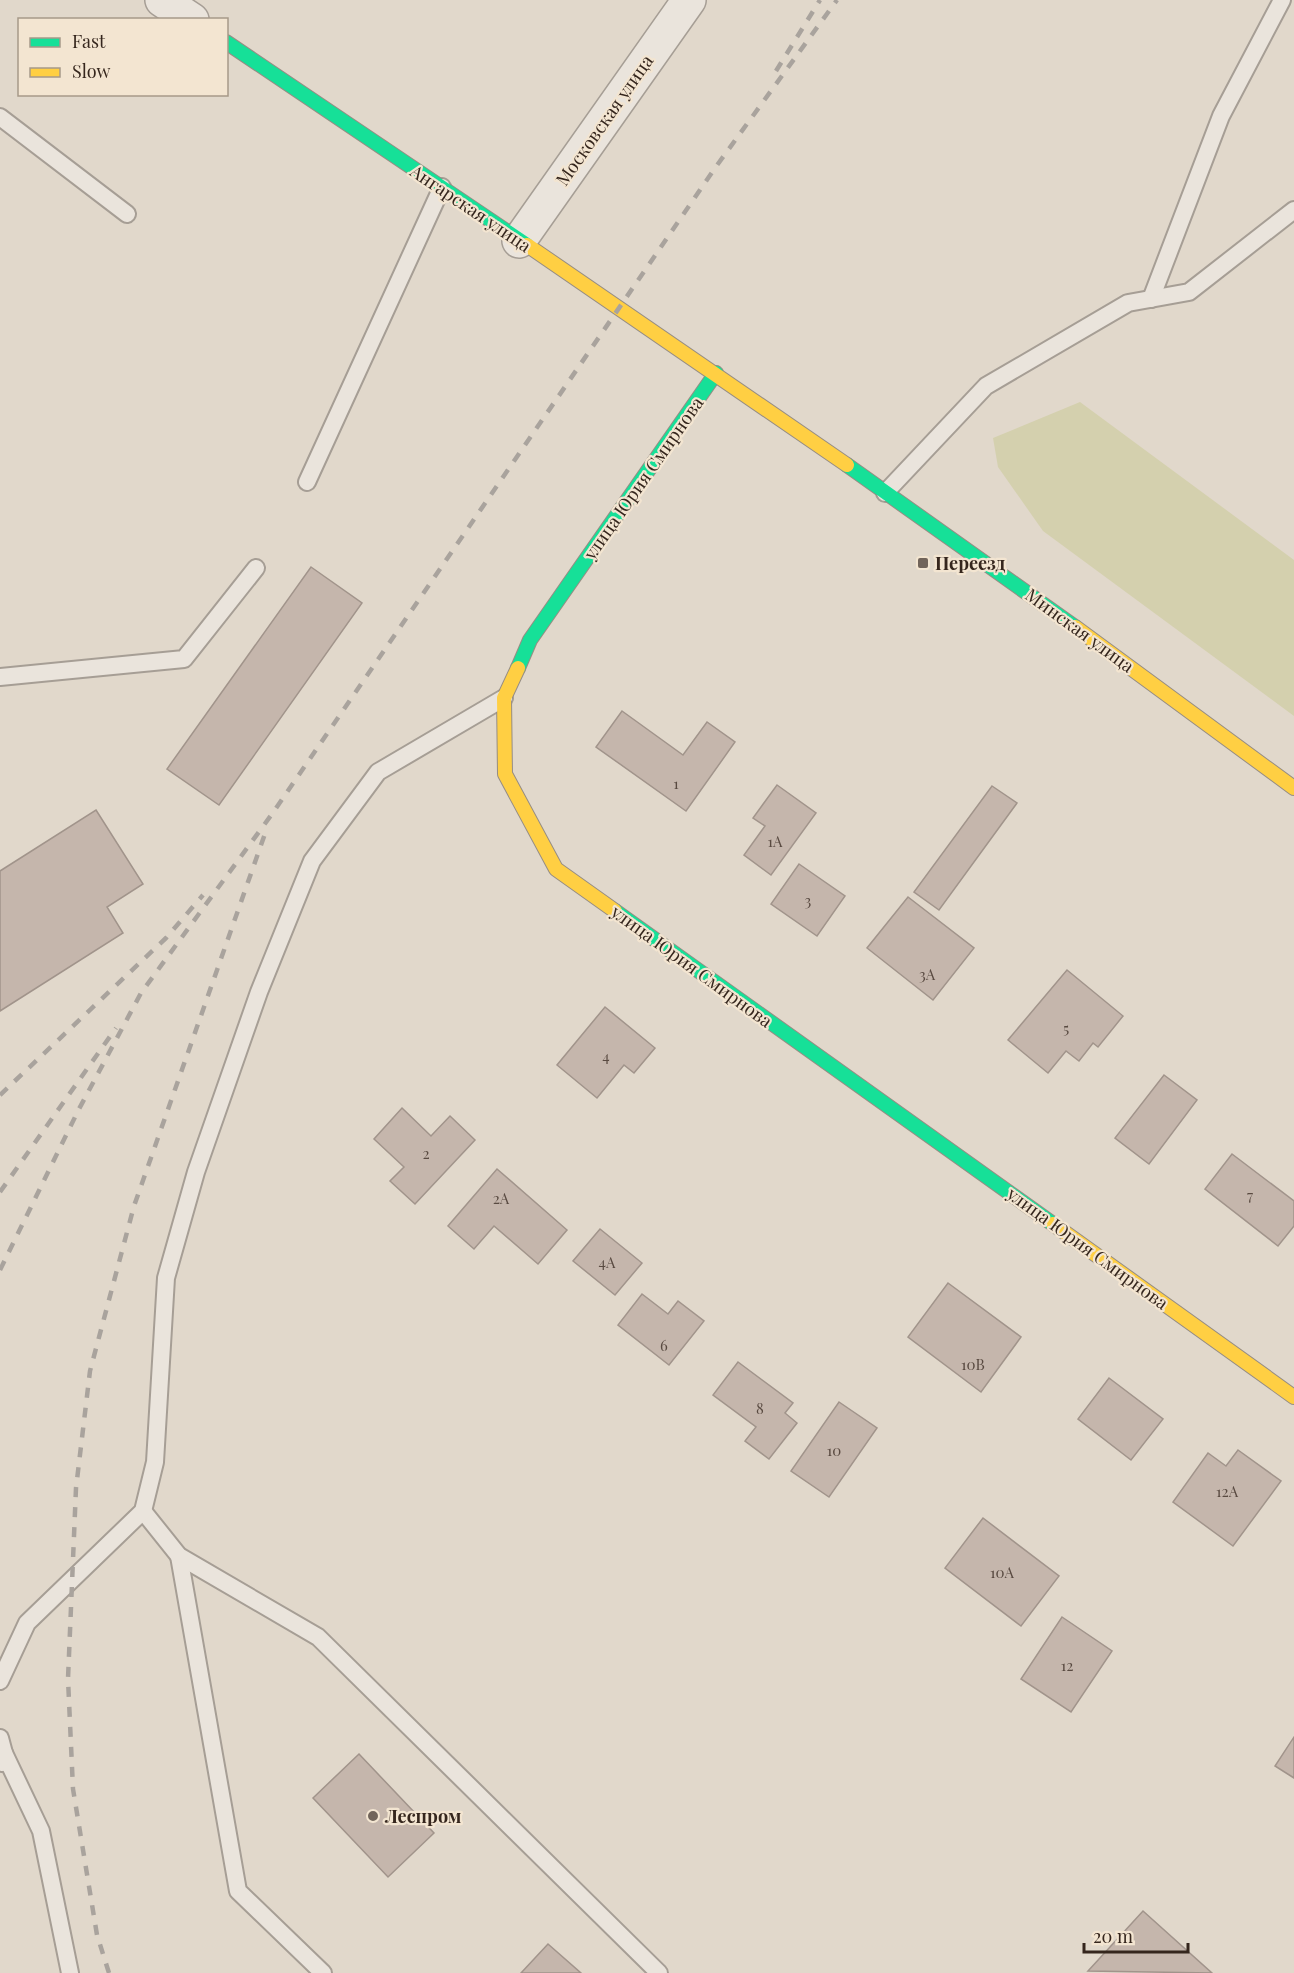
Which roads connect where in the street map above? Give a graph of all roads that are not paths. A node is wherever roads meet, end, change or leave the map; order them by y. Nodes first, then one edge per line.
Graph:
1 (162, 0) edge
2 (689, 0) edge
3 (1282, 0) edge
4 (189, 18) edge
5 (228, 43) edge
6 (0, 117) edge
7 (442, 187) junction
8 (1294, 210) edge
9 (128, 214) dead end
10 (519, 241) junction
11 (1151, 299) junction
12 (716, 373) junction
13 (307, 483) dead end
14 (885, 493) junction
15 (256, 568) dead end
16 (0, 677) edge
17 (504, 698) junction
18 (1294, 788) edge
19 (1294, 1397) edge
20 (143, 1511) junction
21 (179, 1556) junction
22 (0, 1681) edge
23 (2, 1745) edge
24 (0, 1770) edge
25 (70, 1973) edge
26 (323, 1973) edge
27 (659, 1973) edge

1 - 4 street
2 - 10 street, Московская улица
3 - 11 lane
5 - 7 street, Ангарская улица
6 - 9 lane
7 - 10 street, Ангарская улица
7 - 13 lane
8 - 11 lane
10 - 12 street, Ангарская улица
11 - 14 lane
12 - 14 street, Минская улица
12 - 17 street, улица Юрия Смирнова
14 - 18 street, Минская улица
15 - 16 lane
17 - 19 street, улица Юрия Смирнова
17 - 20 lane
20 - 21 lane
20 - 22 lane
21 - 26 lane
21 - 27 lane
23 - 24 lane
23 - 25 lane

